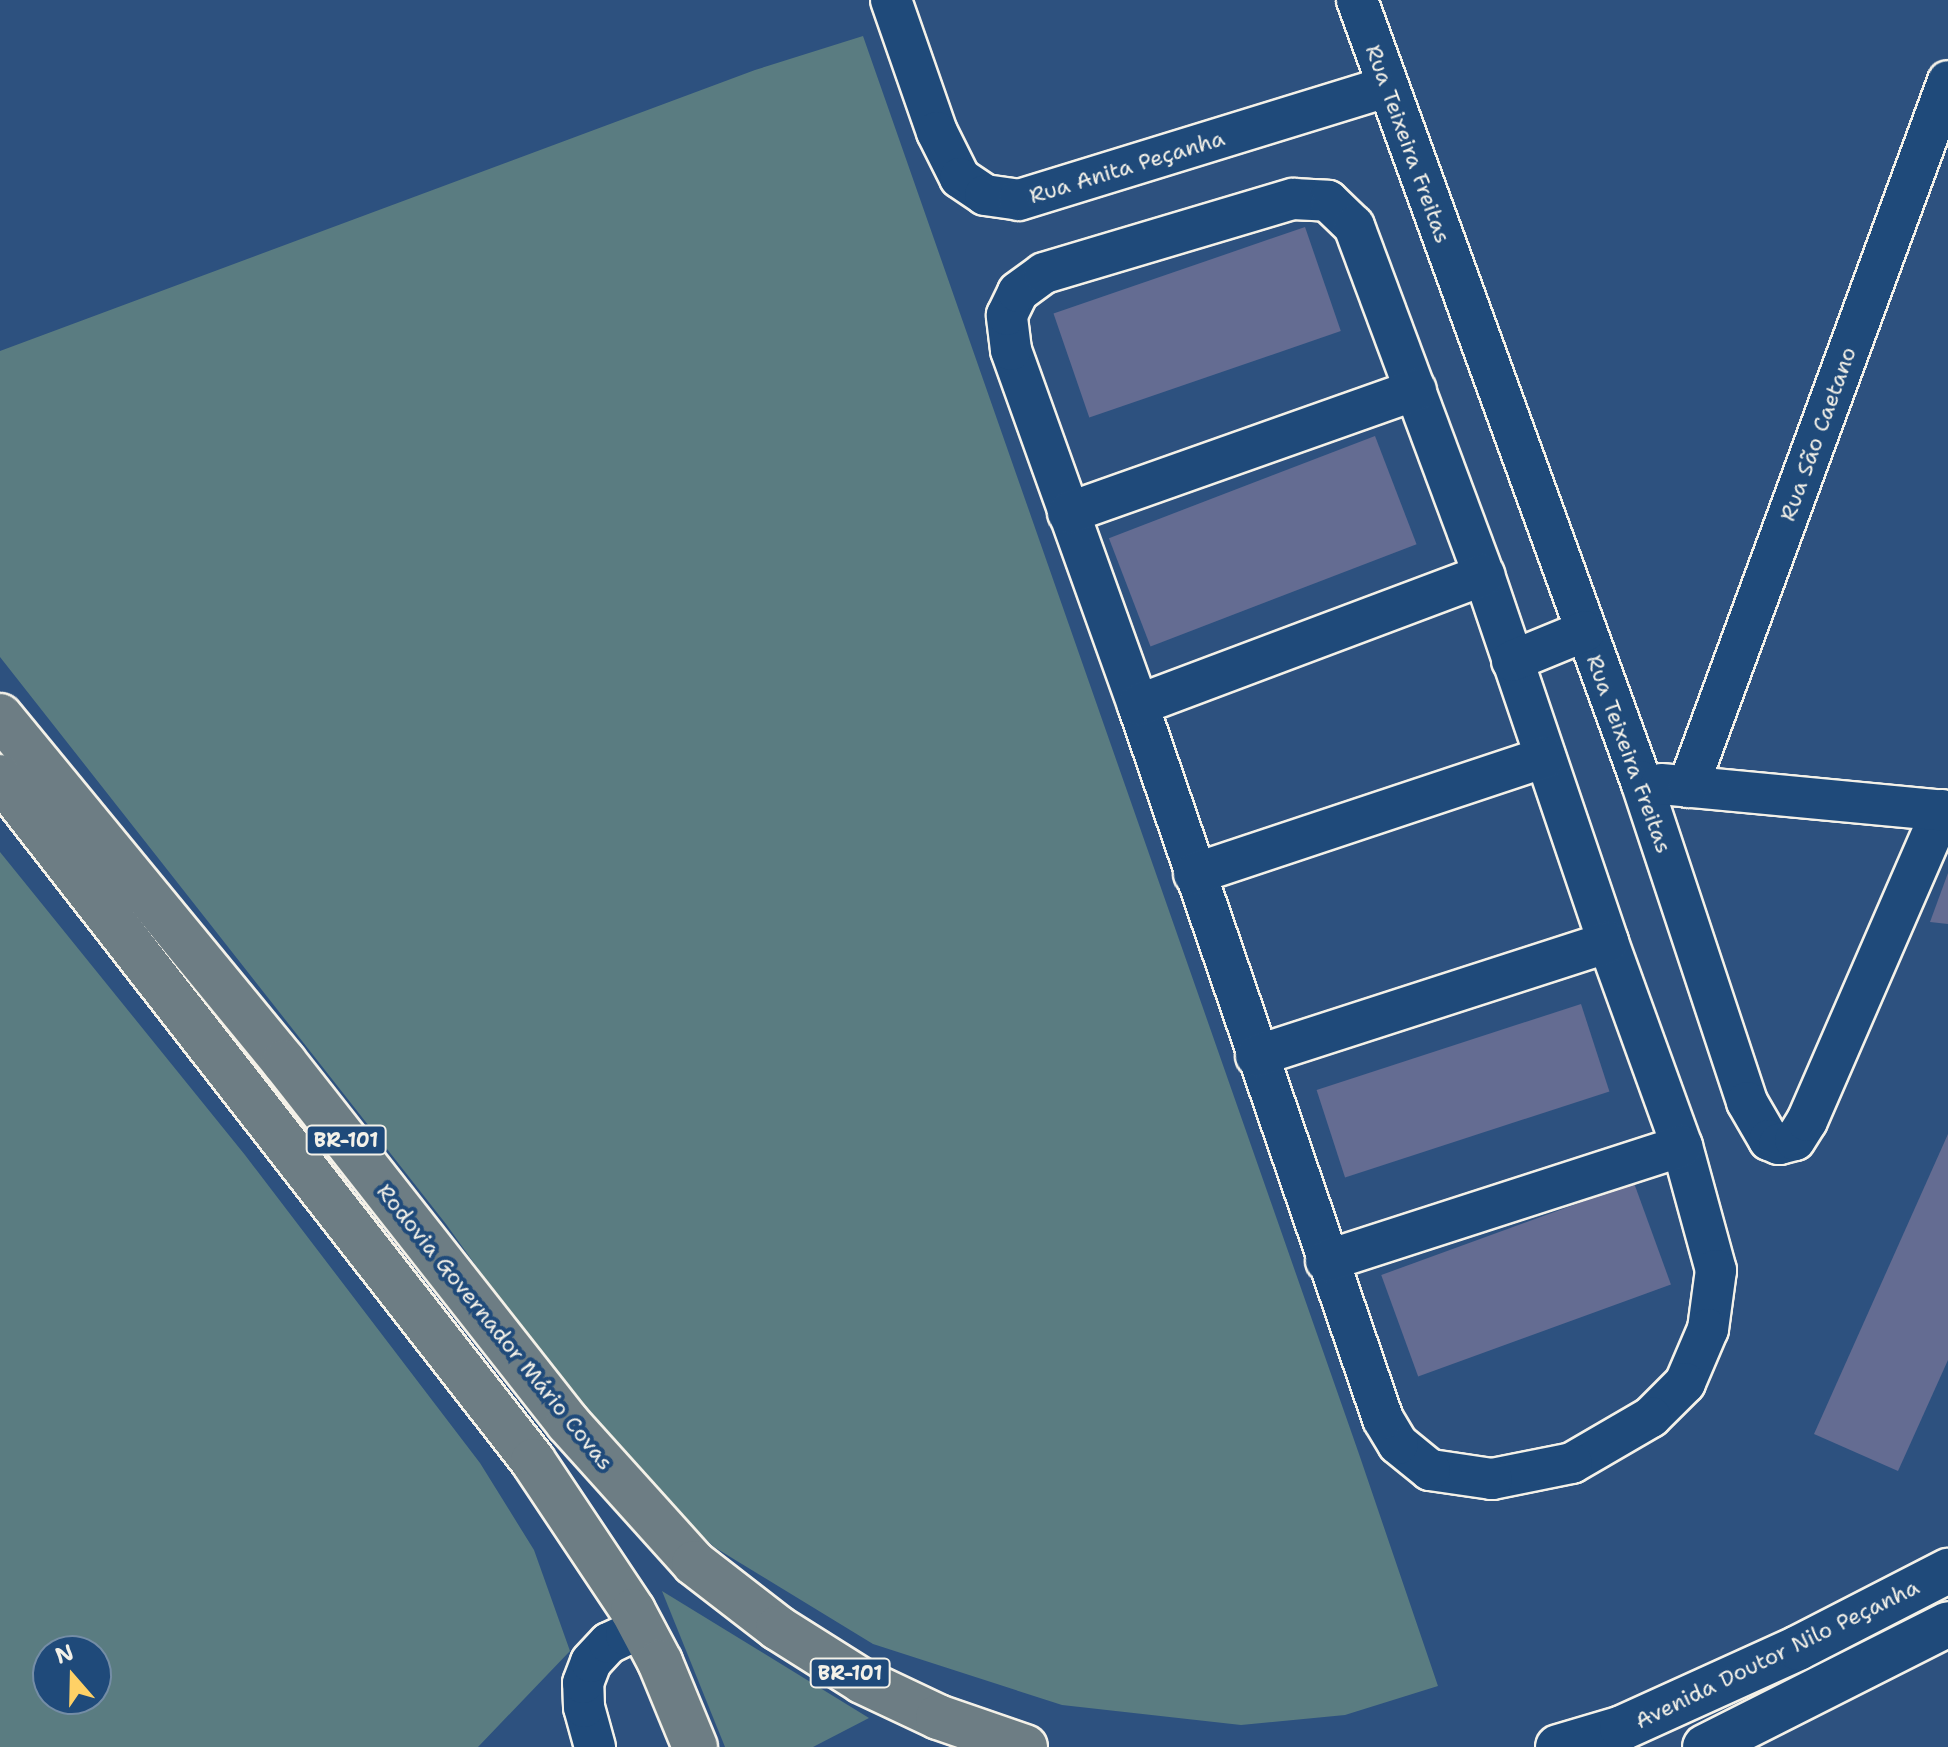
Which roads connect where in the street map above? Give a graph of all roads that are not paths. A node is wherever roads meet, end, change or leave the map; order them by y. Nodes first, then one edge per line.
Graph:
1 (891, 0) edge
2 (1357, 0) edge
3 (1948, 81) edge
4 (1387, 87) junction
5 (1416, 390) junction
6 (1068, 513) junction
7 (1484, 575) junction
8 (1585, 631) junction
9 (1512, 661) junction
10 (1138, 705) junction
11 (0, 716) edge
12 (1545, 757) junction
13 (0, 777) edge
14 (1641, 781) junction
15 (1688, 787) junction
16 (1945, 810) edge
17 (1194, 874) junction
18 (1608, 942) junction
19 (1256, 1056) junction
20 (1682, 1146) junction
21 (1326, 1261) junction
22 (1948, 1571) edge
23 (1948, 1624) edge
24 (644, 1633) junction
25 (595, 1747) edge
26 (695, 1747) edge
27 (1025, 1747) edge
28 (1558, 1747) edge
29 (1705, 1747) edge

1 - 4 street, Rua Anita Peçanha
2 - 4 street, Rua Teixeira Freitas
3 - 15 street, Rua São Caetano
4 - 8 street, Rua Teixeira Freitas
5 - 6 street
5 - 6 street
5 - 7 street
6 - 10 street
7 - 9 street
7 - 10 street
8 - 9 street
8 - 14 street, Rua Teixeira Freitas
9 - 12 street
10 - 17 street
11 - 27 highway, Rodovia Governador Mário Covas / BR-101
12 - 17 street
12 - 18 street
13 - 24 highway, BR-101
14 - 15 street
14 - 16 street, Rua Teixeira Freitas
15 - 16 street
17 - 19 street
18 - 19 street
18 - 20 street
19 - 21 street
20 - 21 street
20 - 21 street
22 - 28 main road, Avenida Doutor Nilo Peçanha
23 - 29 main road
24 - 25 street
24 - 26 highway, BR-101

